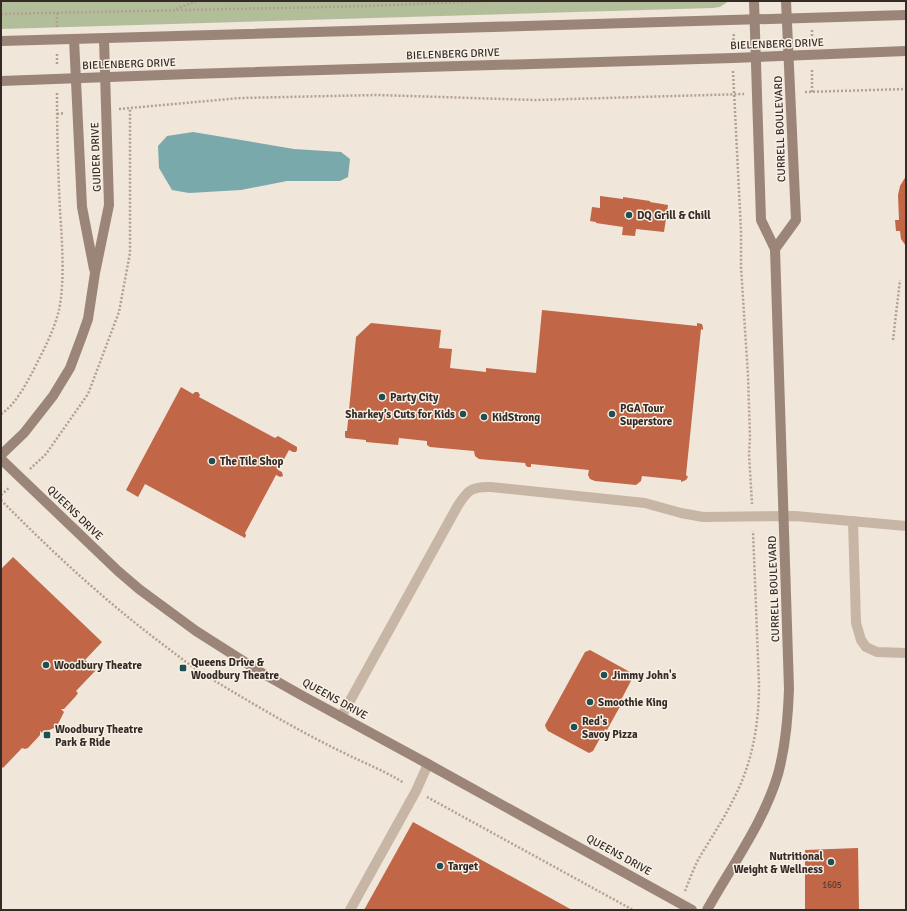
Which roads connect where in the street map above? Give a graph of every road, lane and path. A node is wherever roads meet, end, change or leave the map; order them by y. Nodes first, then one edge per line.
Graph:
1 (197, 1) edge
2 (485, 1) edge
3 (754, 1) edge
4 (786, 1) edge
5 (174, 10) junction
6 (1, 14) edge
7 (906, 15) edge
8 (787, 18) junction
9 (754, 20) junction
10 (74, 39) junction
11 (104, 39) junction
12 (1, 41) edge
13 (906, 51) edge
14 (789, 56) junction
15 (755, 57) junction
16 (105, 77) junction
17 (76, 78) junction
18 (1, 81) edge
19 (906, 89) edge
20 (812, 92) dead end
21 (106, 110) junction
22 (78, 112) junction
23 (775, 249) junction
24 (95, 273) junction
25 (900, 280) dead end
26 (893, 340) dead end
27 (1, 414) edge
28 (1, 455) edge
29 (1, 459) edge
30 (1, 500) edge
31 (752, 500) dead end
32 (783, 516) junction
33 (853, 521) junction
34 (906, 526) edge
35 (753, 538) dead end
36 (906, 653) edge
37 (341, 717) junction
38 (428, 764) junction
39 (397, 779) dead end
40 (434, 801) dead end
41 (694, 870) dead end
42 (350, 910) edge
43 (633, 910) edge
44 (692, 910) edge
45 (707, 910) edge

1 - 5 path
2 - 5 path
3 - 9 street, CURRELL BOULEVARD
4 - 8 street, CURRELL BOULEVARD
5 - 6 path
7 - 8 street
8 - 9 street
8 - 14 street, CURRELL BOULEVARD
9 - 11 street
9 - 15 street, CURRELL BOULEVARD
10 - 11 street
10 - 12 street
10 - 17 street, GUIDER DRIVE
11 - 16 street, GUIDER DRIVE
13 - 14 street, BIELENBERG DRIVE
14 - 15 street, BIELENBERG DRIVE
14 - 23 street, CURRELL BOULEVARD
15 - 16 street, BIELENBERG DRIVE
15 - 23 street, CURRELL BOULEVARD
16 - 17 street, BIELENBERG DRIVE
16 - 21 street, GUIDER DRIVE
17 - 18 street, BIELENBERG DRIVE
17 - 22 street, GUIDER DRIVE
19 - 20 path
21 - 24 street, GUIDER DRIVE
21 - 31 path
22 - 24 street, GUIDER DRIVE
22 - 27 path
23 - 32 street, CURRELL BOULEVARD
24 - 28 street, GUIDER DRIVE
25 - 26 path
29 - 37 street, QUEENS DRIVE
30 - 39 path
32 - 33 lane
32 - 37 lane
32 - 45 street, CURRELL BOULEVARD
33 - 34 lane
33 - 36 lane
35 - 41 path
37 - 38 street, QUEENS DRIVE
38 - 42 lane
38 - 44 street, QUEENS DRIVE
40 - 43 path

